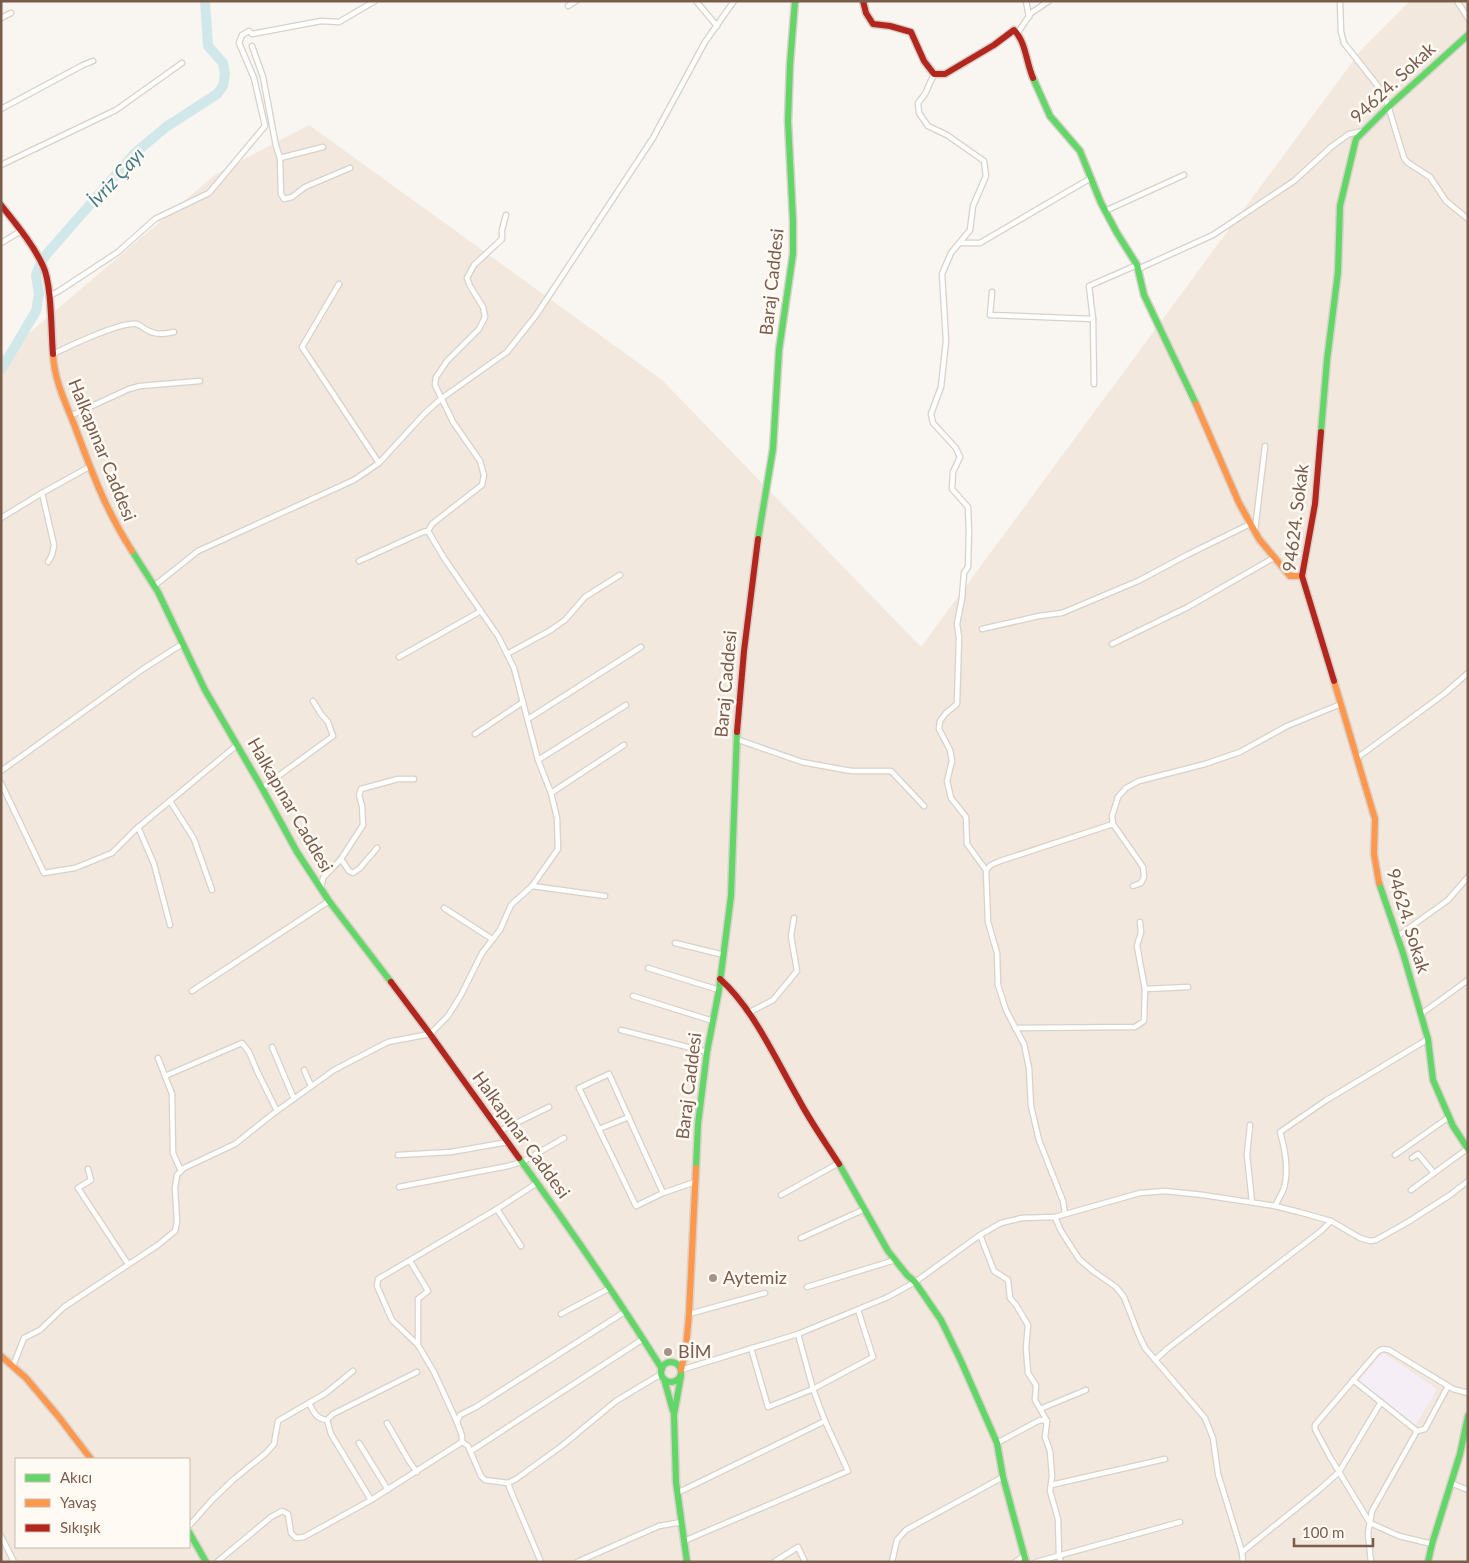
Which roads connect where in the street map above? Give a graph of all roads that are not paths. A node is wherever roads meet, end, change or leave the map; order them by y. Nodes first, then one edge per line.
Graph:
1 (375, 1) edge
2 (576, 1) edge
3 (696, 1) edge
4 (734, 1) edge
5 (795, 1) edge
6 (862, 1) edge
7 (1026, 1) edge
8 (1049, 1) edge
9 (1340, 1) edge
10 (1457, 1) edge
11 (568, 6) dead end
12 (11, 13) dead end
13 (1029, 17) junction
14 (1, 18) edge
15 (1468, 18) edge
16 (717, 26) junction
17 (1018, 34) junction
18 (1468, 34) edge
19 (252, 46) dead end
20 (93, 61) dead end
21 (182, 63) dead end
22 (934, 74) junction
23 (1388, 107) junction
24 (1, 109) edge
25 (265, 126) junction
26 (272, 126) junction
27 (1364, 130) junction
28 (323, 147) dead end
29 (280, 158) junction
30 (1, 165) edge
31 (350, 168) dead end
32 (1184, 175) dead end
33 (1091, 178) junction
34 (1, 205) edge
35 (1105, 211) junction
36 (506, 215) dead end
37 (1468, 219) edge
38 (20, 232) junction
39 (1, 243) edge
40 (961, 243) junction
41 (1138, 267) junction
42 (340, 284) dead end
43 (992, 292) dead end
44 (49, 296) junction
45 (1093, 319) junction
46 (174, 332) dead end
47 (53, 354) junction
48 (200, 381) dead end
49 (1094, 384) dead end
50 (442, 398) junction
51 (70, 416) junction
52 (1265, 446) dead end
53 (379, 463) junction
54 (90, 467) junction
55 (42, 493) junction
56 (1, 518) edge
57 (1250, 524) junction
58 (428, 531) junction
59 (1254, 531) junction
60 (1275, 557) junction
61 (48, 562) dead end
62 (359, 562) dead end
63 (620, 575) dead end
64 (1302, 576) junction
65 (154, 586) junction
66 (481, 611) junction
67 (982, 629) dead end
68 (1112, 644) dead end
69 (179, 646) dead end
70 (641, 647) dead end
71 (507, 654) junction
72 (399, 658) dead end
73 (1468, 673) edge
74 (314, 701) dead end
75 (523, 702) junction
76 (1342, 704) junction
77 (626, 705) dead end
78 (528, 719) junction
79 (475, 734) dead end
80 (736, 739) junction
81 (237, 745) junction
82 (624, 745) dead end
83 (1358, 758) junction
84 (538, 760) junction
85 (1, 772) edge
86 (414, 779) dead end
87 (1, 782) edge
88 (262, 788) junction
89 (552, 793) junction
90 (170, 801) junction
91 (924, 806) dead end
92 (1114, 824) junction
93 (138, 827) junction
94 (377, 848) dead end
95 (341, 860) junction
96 (986, 870) junction
97 (1468, 877) edge
98 (532, 886) junction
99 (1133, 886) dead end
100 (321, 889) junction
101 (212, 890) dead end
102 (605, 896) dead end
103 (329, 900) junction
104 (444, 908) dead end
105 (794, 918) dead end
106 (1140, 922) dead end
107 (170, 925) dead end
108 (1398, 936) junction
109 (492, 939) junction
110 (675, 943) dead end
111 (724, 955) junction
112 (648, 968) dead end
113 (720, 980) junction
114 (1468, 980) edge
115 (1188, 987) dead end
116 (1144, 989) junction
117 (719, 990) junction
118 (192, 991) dead end
119 (633, 996) dead end
120 (748, 1013) junction
121 (1421, 1014) junction
122 (713, 1021) junction
123 (1015, 1028) junction
124 (621, 1030) dead end
125 (430, 1034) junction
126 (1428, 1039) junction
127 (272, 1047) dead end
128 (708, 1052) junction
129 (158, 1058) dead end
130 (304, 1070) dead end
131 (165, 1076) junction
132 (311, 1086) junction
133 (294, 1099) junction
134 (549, 1107) dead end
135 (277, 1111) junction
136 (629, 1117) junction
137 (1449, 1117) junction
138 (1250, 1126) dead end
139 (599, 1129) junction
140 (500, 1131) junction
141 (564, 1138) dead end
142 (508, 1142) junction
143 (1468, 1149) edge
144 (398, 1155) dead end
145 (1395, 1155) dead end
146 (1412, 1158) dead end
147 (522, 1162) junction
148 (838, 1163) junction
149 (88, 1168) dead end
150 (181, 1171) junction
151 (1434, 1173) junction
152 (1468, 1181) edge
153 (695, 1182) junction
154 (537, 1183) junction
155 (399, 1187) dead end
156 (1412, 1190) dead end
157 (664, 1193) junction
158 (781, 1195) dead end
159 (1252, 1202) junction
160 (1275, 1206) junction
161 (497, 1209) junction
162 (865, 1209) junction
163 (1065, 1214) junction
164 (1055, 1216) junction
165 (1331, 1221) junction
166 (980, 1235) junction
167 (801, 1238) dead end
168 (521, 1246) dead end
169 (410, 1260) junction
170 (895, 1260) junction
171 (128, 1264) junction
172 (915, 1282) junction
173 (807, 1287) dead end
174 (610, 1288) junction
175 (765, 1294) dead end
176 (858, 1310) junction
177 (626, 1311) junction
178 (561, 1314) dead end
179 (689, 1314) junction
180 (798, 1334) junction
181 (643, 1339) junction
182 (418, 1345) junction
183 (751, 1348) junction
184 (1, 1356) edge
185 (1155, 1360) junction
186 (13, 1366) junction
187 (353, 1371) dead end
188 (417, 1372) dead end
189 (681, 1373) junction
190 (662, 1374) junction
191 (1353, 1380) junction
192 (1448, 1386) junction
193 (813, 1389) junction
194 (1086, 1390) dead end
195 (1468, 1393) edge
196 (1381, 1402) junction
197 (309, 1403) junction
198 (1040, 1409) junction
199 (674, 1415) junction
200 (1468, 1416) edge
201 (327, 1420) junction
202 (825, 1421) junction
203 (1047, 1421) junction
204 (457, 1422) junction
205 (387, 1423) dead end
206 (1417, 1431) junction
207 (462, 1442) junction
208 (359, 1443) dead end
209 (997, 1443) junction
210 (471, 1451) junction
211 (90, 1458) edge
212 (1165, 1459) dead end
213 (417, 1472) junction
214 (1339, 1472) junction
215 (1004, 1477) junction
216 (508, 1483) junction
217 (1451, 1483) junction
218 (1051, 1485) junction
219 (388, 1490) junction
220 (1468, 1490) edge
221 (677, 1493) junction
222 (371, 1500) junction
223 (682, 1522) junction
224 (1180, 1522) dead end
225 (1370, 1523) junction
226 (190, 1525) edge
227 (190, 1534) edge
228 (1, 1536) edge
229 (684, 1541) junction
230 (1432, 1544) junction
231 (1242, 1552) junction
232 (1059, 1555) junction
233 (1026, 1559) edge
234 (14, 1562) edge
235 (206, 1562) edge
236 (217, 1562) edge
237 (541, 1562) edge
238 (577, 1562) edge
239 (687, 1562) edge
240 (774, 1562) edge
241 (804, 1562) edge
242 (892, 1562) edge
243 (1015, 1562) edge
244 (1036, 1562) edge
245 (1061, 1562) edge
246 (1243, 1562) edge
247 (1371, 1562) edge
248 (1428, 1562) edge

1 - 25 street
2 - 11 street
3 - 16 street
4 - 16 street
5 - 80 main road, Baraj Caddesi
6 - 22 main road
7 - 13 street
8 - 13 street
9 - 23 street
10 - 15 street
12 - 14 street
13 - 17 street
16 - 50 street
17 - 22 main road
17 - 33 main road
18 - 23 main road, 94624. Sokak
19 - 26 street
20 - 24 street
21 - 30 street
22 - 40 street
23 - 27 main road, 94624. Sokak
23 - 37 street
25 - 26 street
25 - 44 street
26 - 29 street
27 - 41 street
27 - 64 main road, 94624. Sokak
28 - 29 street
29 - 31 street
32 - 35 street
33 - 35 main road
33 - 40 street
34 - 38 main road, Halkapınar Caddesi
35 - 41 main road
36 - 50 street
38 - 39 street
38 - 44 main road, Halkapınar Caddesi
40 - 96 street
41 - 45 street
41 - 57 main road
42 - 53 street
43 - 45 street
44 - 47 main road, Halkapınar Caddesi
45 - 49 street
46 - 47 street
47 - 51 main road, Halkapınar Caddesi
48 - 51 street
50 - 53 street
50 - 58 street
51 - 54 main road, Halkapınar Caddesi
52 - 59 street
53 - 65 street
54 - 55 street
54 - 65 main road, Halkapınar Caddesi
55 - 56 street
55 - 61 street
57 - 59 main road
57 - 67 street
58 - 62 street
58 - 66 street
59 - 60 main road
60 - 64 main road
60 - 68 street
63 - 71 street
64 - 76 main road, 94624. Sokak
65 - 81 main road, Halkapınar Caddesi
66 - 71 street
66 - 72 street
69 - 85 street
70 - 78 street
71 - 75 street
73 - 83 street
74 - 88 street
75 - 78 street
75 - 79 street
76 - 83 main road, 94624. Sokak
76 - 92 street
77 - 84 street
78 - 84 street
80 - 91 street
80 - 111 main road, Baraj Caddesi
81 - 88 main road, Halkapınar Caddesi
81 - 90 street
82 - 89 street
83 - 108 main road, 94624. Sokak
84 - 89 street
86 - 95 street
87 - 93 street
88 - 100 main road, Halkapınar Caddesi
89 - 98 street
90 - 93 street
90 - 101 street
92 - 96 street
92 - 99 street
93 - 107 street
94 - 95 street
95 - 100 street
96 - 123 street
97 - 108 street
98 - 102 street
98 - 109 street
100 - 103 main road, Halkapınar Caddesi
103 - 118 street
103 - 125 main road, Halkapınar Caddesi
104 - 109 street
105 - 120 street
106 - 116 street
108 - 121 main road, 94624. Sokak
109 - 125 street
110 - 111 street
111 - 113 main road, Baraj Caddesi
112 - 117 street
113 - 117 main road, Baraj Caddesi
113 - 120 main road
114 - 121 street
115 - 116 street
116 - 123 street
117 - 122 main road, Baraj Caddesi
119 - 122 street
120 - 148 main road
121 - 126 main road, 94624. Sokak
122 - 128 main road, Baraj Caddesi
123 - 163 street
124 - 128 street
125 - 132 street
125 - 140 main road, Halkapınar Caddesi
126 - 137 main road, 94624. Sokak
126 - 160 street
127 - 133 street
128 - 153 main road, Baraj Caddesi
129 - 131 street
130 - 132 street
131 - 135 street
131 - 150 street
132 - 133 street
133 - 135 street
134 - 140 street
135 - 150 street
136 - 139 street
136 - 139 street
136 - 157 street
137 - 143 main road, 94624. Sokak
137 - 145 street
138 - 159 street
139 - 157 street
140 - 142 main road, Halkapınar Caddesi
141 - 147 street
142 - 144 street
142 - 147 main road, Halkapınar Caddesi
143 - 151 street
146 - 151 street
147 - 154 main road, Halkapınar Caddesi
147 - 155 street
148 - 158 street
148 - 162 main road
149 - 171 street
150 - 171 street
151 - 156 street
152 - 165 street
153 - 157 street
153 - 179 main road, Baraj Caddesi
154 - 161 street
154 - 174 main road, Halkapınar Caddesi
159 - 160 street
159 - 163 street
160 - 165 street
161 - 168 street
161 - 169 street
162 - 167 street
162 - 170 main road
163 - 164 street
164 - 166 street
164 - 185 street
165 - 185 street
166 - 172 street
166 - 198 street
169 - 182 street
169 - 182 street
170 - 172 main road
170 - 173 street
171 - 186 street
172 - 176 street
172 - 209 main road
174 - 177 main road, Halkapınar Caddesi
174 - 178 street
175 - 179 street
176 - 180 street
176 - 193 street
177 - 181 main road, Halkapınar Caddesi
177 - 204 street
179 - 189 main road, Baraj Caddesi
180 - 183 street
180 - 193 street
181 - 190 main road, Halkapınar Caddesi
181 - 210 street
182 - 204 street
183 - 189 street
183 - 193 street
184 - 186 main road
185 - 231 street
186 - 211 main road
187 - 197 street
188 - 201 street
189 - 190 main road
189 - 190 main road
189 - 199 main road, Baraj Caddesi
190 - 199 main road, Halkapınar Caddesi
190 - 216 street
191 - 192 street
191 - 196 street
191 - 214 street
192 - 195 street
192 - 206 street
193 - 202 street
194 - 198 street
196 - 206 street
196 - 214 street
197 - 201 street
197 - 226 street
198 - 203 street
199 - 221 main road
200 - 217 main road
201 - 222 street
202 - 221 street
202 - 229 street
203 - 209 street
203 - 218 street
204 - 207 street
205 - 213 street
206 - 225 street
207 - 210 street
207 - 213 street
208 - 219 street
209 - 215 main road
210 - 216 street
212 - 218 street
213 - 219 street
214 - 225 street
214 - 231 street
215 - 233 main road
215 - 242 street
216 - 237 street
217 - 220 street
217 - 230 main road
218 - 232 street
219 - 222 street
221 - 223 main road
222 - 236 street
223 - 229 main road
223 - 238 street
224 - 232 street
225 - 230 street
225 - 247 street
227 - 235 main road
228 - 234 street
229 - 239 main road
230 - 248 main road
231 - 246 street
232 - 244 street
232 - 245 street
233 - 243 street
240 - 241 street

